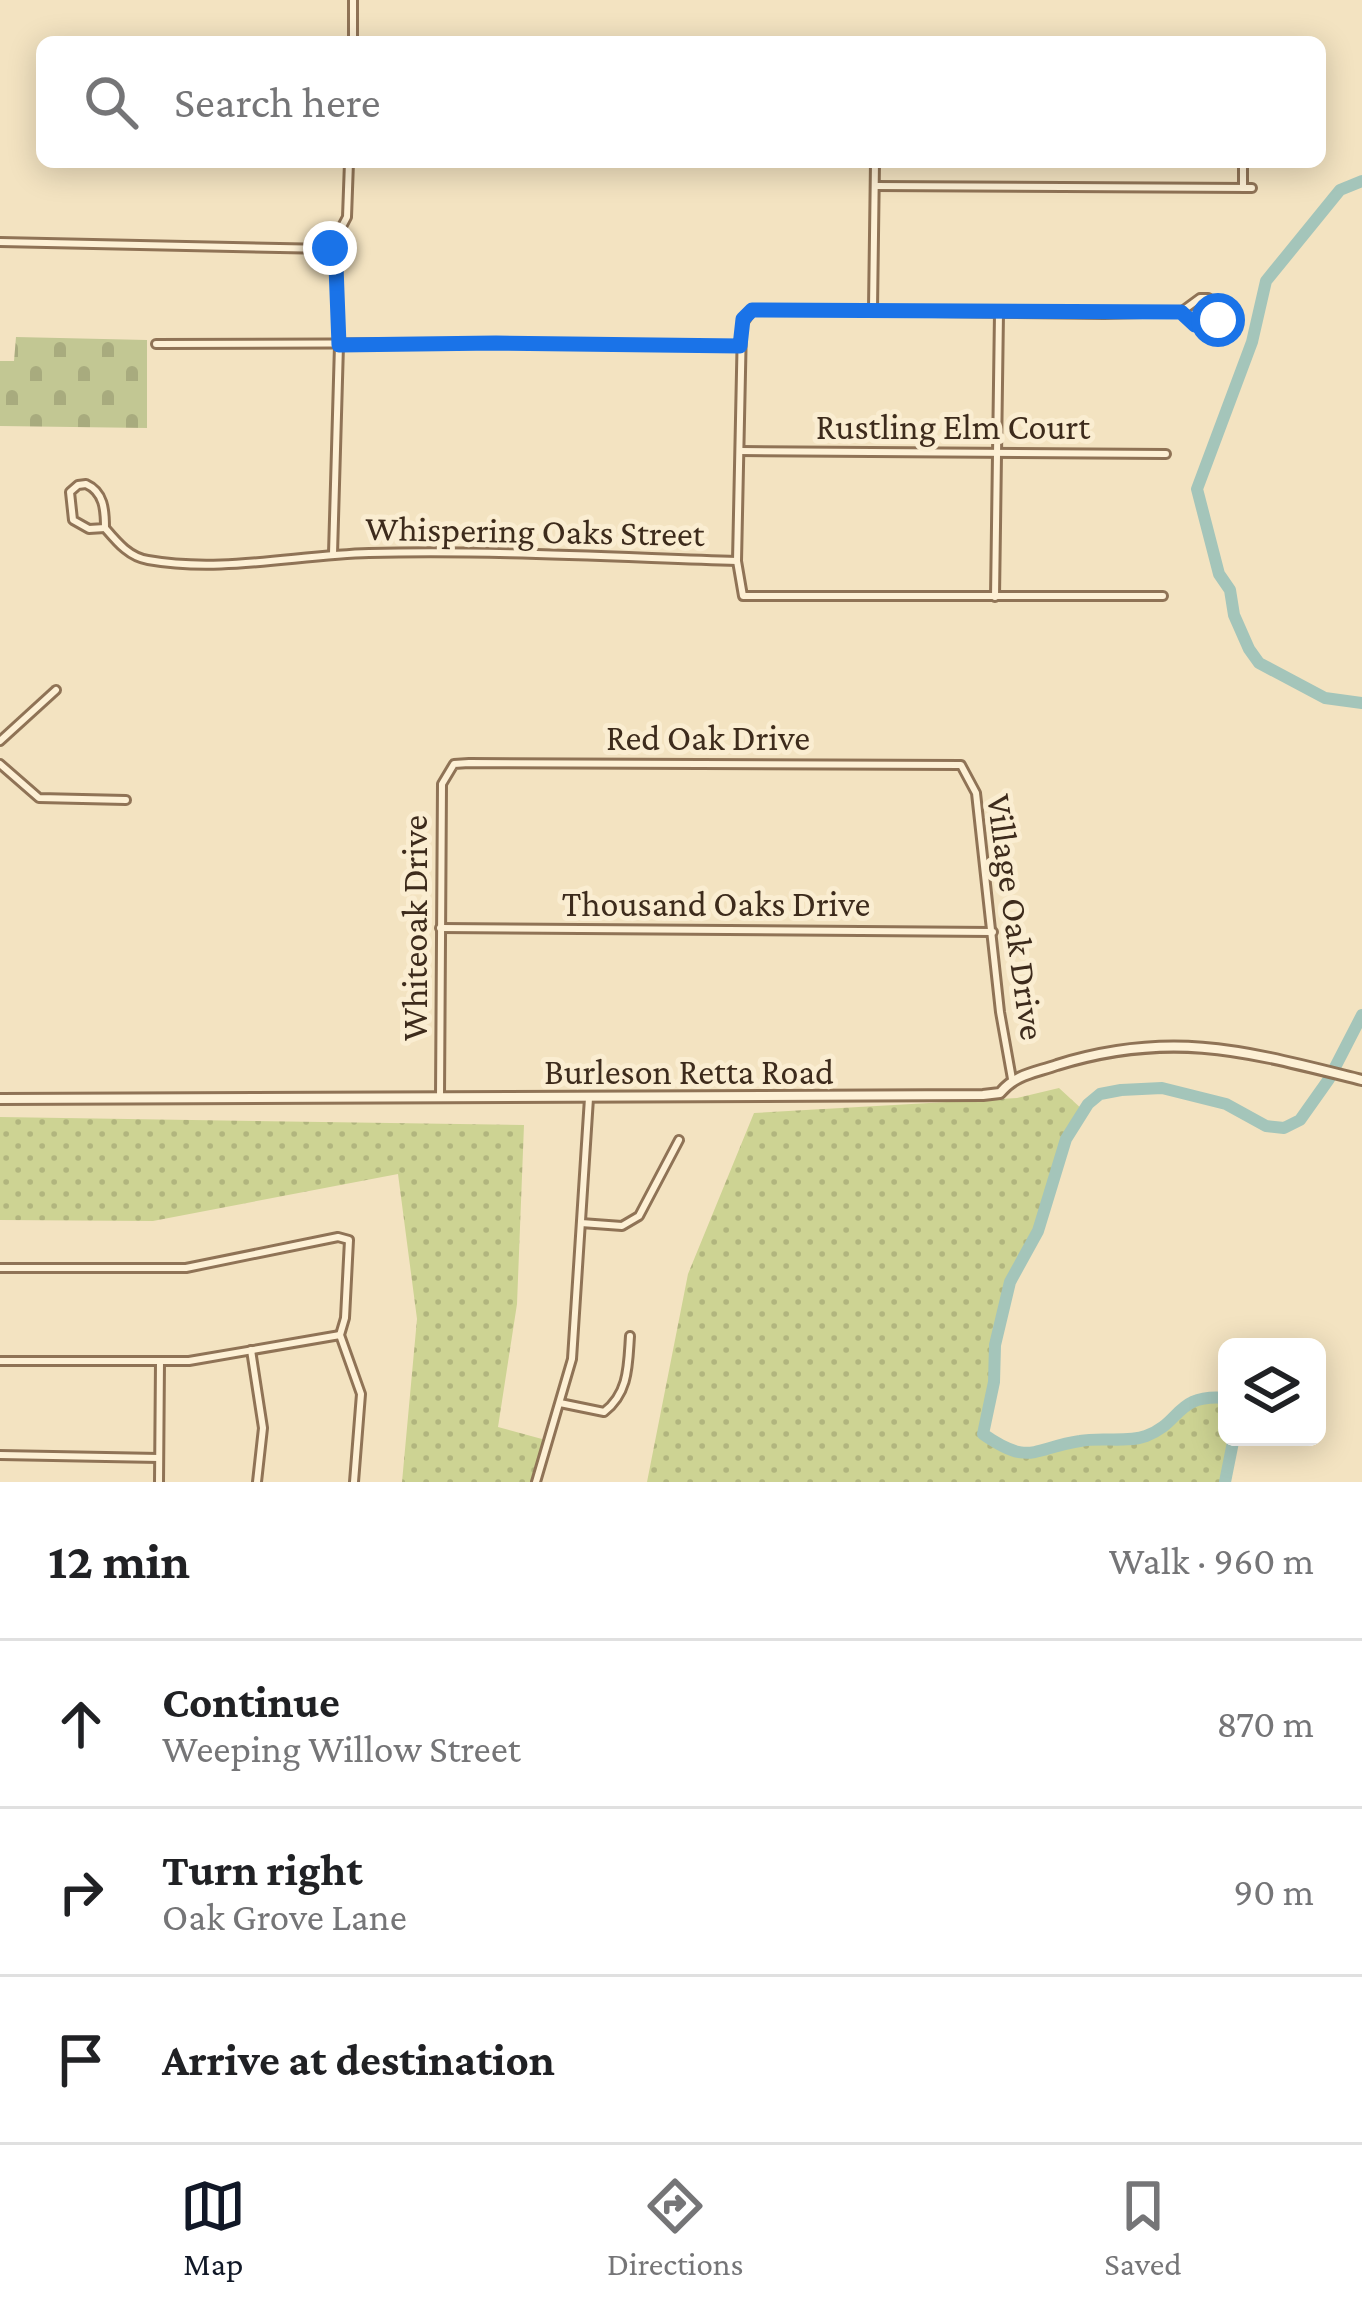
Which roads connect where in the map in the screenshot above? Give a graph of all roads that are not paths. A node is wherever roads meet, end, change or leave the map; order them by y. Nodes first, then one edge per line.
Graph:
1 (353, 0) edge
2 (353, 36) edge
3 (349, 168) edge
4 (874, 168) edge
5 (1244, 168) edge
6 (874, 185) junction
7 (0, 242) edge
8 (330, 248) junction
9 (872, 309) junction
10 (1181, 312) junction
11 (999, 313) junction
12 (156, 344) dead end
13 (339, 345) junction
14 (740, 346) junction
15 (740, 451) junction
16 (996, 453) junction
17 (1166, 454) dead end
18 (105, 528) junction
19 (333, 554) junction
20 (736, 562) junction
21 (1163, 596) dead end
22 (995, 597) junction
23 (56, 690) dead end
24 (0, 741) edge
25 (0, 764) edge
26 (454, 764) joint
27 (961, 765) joint
28 (126, 800) dead end
29 (440, 928) junction
30 (993, 932) junction
31 (1012, 1078) junction
32 (1359, 1080) edge
33 (440, 1097) junction
34 (590, 1098) junction
35 (0, 1099) edge
36 (679, 1140) dead end
37 (581, 1223) junction
38 (0, 1268) edge
39 (340, 1335) junction
40 (630, 1336) dead end
41 (251, 1350) junction
42 (0, 1361) edge
43 (160, 1361) junction
44 (560, 1402) junction
45 (0, 1455) edge
46 (159, 1458) junction
47 (159, 1482) edge
48 (257, 1482) edge
49 (354, 1482) edge
50 (536, 1482) edge

1 - 2 street
3 - 8 street
4 - 6 street
5 - 6 street
6 - 9 street
7 - 8 street
8 - 13 street
9 - 11 street
9 - 14 street
10 - 10 street
10 - 11 street
11 - 16 street
12 - 13 street
13 - 14 street
13 - 19 street
14 - 15 street
15 - 16 street, Rustling Elm Court
15 - 20 street
16 - 17 street, Rustling Elm Court
16 - 22 street
18 - 18 street, Whispering Oaks Street
18 - 19 street, Whispering Oaks Street
19 - 20 street, Whispering Oaks Street
20 - 22 street, Whispering Oaks Street
21 - 22 street, Whispering Oaks Street
23 - 24 street
25 - 28 street
26 - 27 street, Red Oak Drive
26 - 29 street, Whiteoak Drive
27 - 30 street, Village Oak Drive
29 - 30 street, Thousand Oaks Drive
29 - 33 street, Whiteoak Drive
30 - 31 street, Village Oak Drive
31 - 32 street, Burleson Retta Road
31 - 34 street, Burleson Retta Road
33 - 34 street, Burleson Retta Road
33 - 35 street, Burleson Retta Road
34 - 37 street
36 - 37 street
37 - 44 street
38 - 39 street
39 - 41 street
39 - 49 street
40 - 44 street
41 - 43 street
41 - 48 street
42 - 43 street
43 - 46 street
44 - 50 street
45 - 46 street
46 - 47 street

